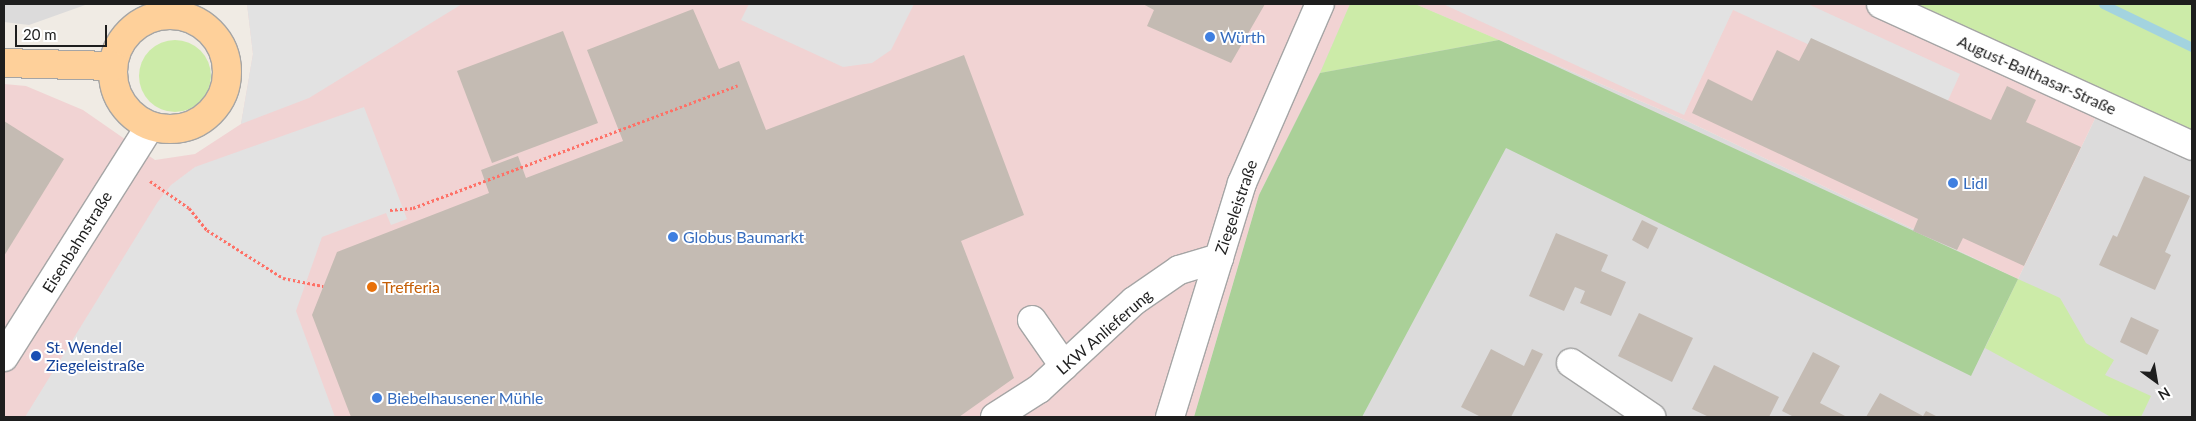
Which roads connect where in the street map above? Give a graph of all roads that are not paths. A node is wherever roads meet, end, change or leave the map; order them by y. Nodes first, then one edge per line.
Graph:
1 (1320, 4) edge
2 (1881, 4) edge
3 (202, 12) edge
4 (4, 63) edge
5 (113, 66) junction
6 (150, 126) junction
7 (2192, 146) edge
8 (1219, 258) junction
9 (1032, 320) dead end
10 (4, 357) edge
11 (1571, 363) dead end
12 (1064, 366) junction
13 (1007, 414) edge
14 (1170, 417) edge
15 (1651, 417) edge

1 - 8 street, Ziegeleistraße
2 - 7 street, August-Balthasar-Straße
3 - 5 main road
3 - 6 main road
4 - 5 main road
5 - 6 main road
6 - 10 street, Eisenbahnstraße
8 - 12 street, LKW Anlieferung
8 - 14 street, Ziegeleistraße
9 - 12 street
11 - 15 street
12 - 13 street, LKW Anlieferung

